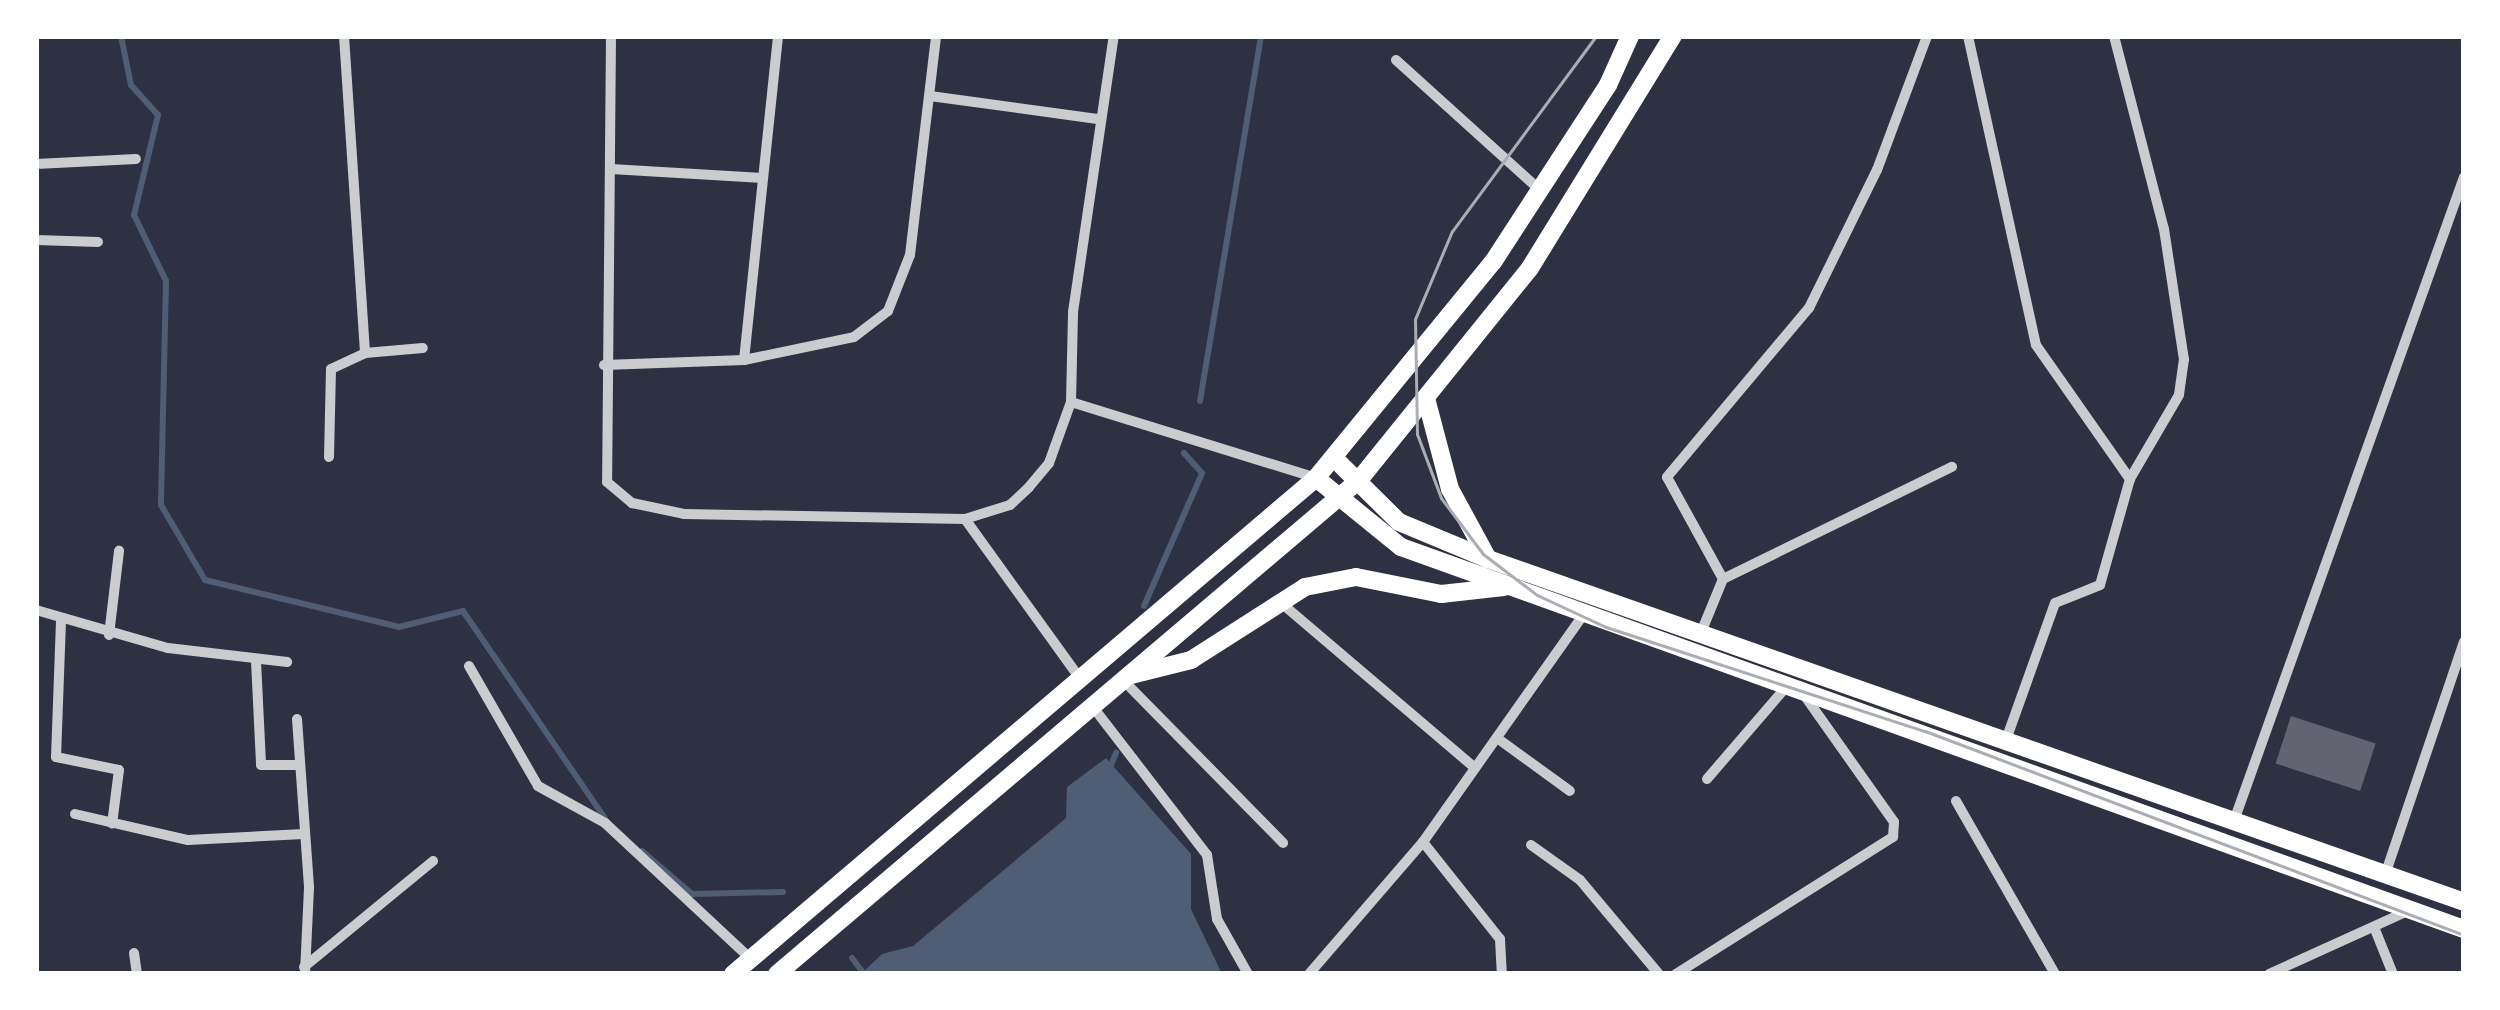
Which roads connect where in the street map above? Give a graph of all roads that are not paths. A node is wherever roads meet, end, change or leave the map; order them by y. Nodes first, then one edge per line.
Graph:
1 (344, 36) edge
2 (611, 36) edge
3 (778, 36) edge
4 (936, 36) edge
5 (1114, 36) edge
6 (1630, 36) edge
7 (1672, 36) edge
8 (1928, 36) edge
9 (1968, 36) edge
10 (2114, 36) edge
11 (1396, 60) dead end
12 (931, 96) junction
13 (1097, 119) junction
14 (136, 159) dead end
15 (36, 164) edge
16 (611, 169) junction
17 (2464, 177) edge
18 (763, 178) junction
19 (1540, 190) junction
20 (36, 240) edge
21 (98, 242) dead end
22 (423, 348) dead end
23 (365, 353) junction
24 (744, 360) junction
25 (604, 365) junction
26 (1427, 401) junction
27 (1071, 402) junction
28 (329, 457) dead end
29 (1334, 458) junction
30 (1952, 467) dead end
31 (1316, 478) junction
32 (2130, 479) junction
33 (1359, 481) junction
34 (1340, 498) junction
35 (964, 519) junction
36 (119, 550) dead end
37 (1488, 559) junction
38 (1723, 579) junction
39 (1508, 587) junction
40 (1277, 600) junction
41 (36, 610) edge
42 (1584, 614) junction
43 (61, 621) junction
44 (109, 635) junction
45 (1700, 635) junction
46 (2464, 642) edge
47 (256, 661) junction
48 (287, 662) dead end
49 (469, 666) dead end
50 (1127, 678) junction
51 (1082, 681) junction
52 (1793, 685) junction
53 (1093, 707) junction
54 (297, 719) dead end
55 (1496, 738) junction
56 (2006, 740) junction
57 (298, 765) junction
58 (1475, 768) junction
59 (1707, 779) dead end
60 (1570, 790) dead end
61 (1956, 801) dead end
62 (75, 814) dead end
63 (2234, 818) junction
64 (112, 824) junction
65 (304, 834) junction
66 (1424, 842) junction
67 (1283, 843) dead end
68 (1532, 845) dead end
69 (433, 861) dead end
70 (2386, 872) junction
71 (2464, 902) edge
72 (2411, 910) junction
73 (2374, 927) junction
74 (2464, 929) edge
75 (134, 953) dead end
76 (751, 959) junction
77 (304, 970) edge
78 (136, 974) edge
79 (733, 974) edge
80 (777, 974) edge
81 (1248, 974) edge
82 (1309, 974) edge
83 (1502, 974) edge
84 (1659, 974) edge
85 (1676, 974) edge
86 (2055, 974) edge
87 (2269, 974) edge
88 (2393, 974) edge

1 - 23 street
2 - 16 street
3 - 18 street
4 - 12 street
5 - 13 street
6 - 19 main road
7 - 26 main road
8 - 38 street
9 - 32 street
10 - 32 street
11 - 19 street
12 - 13 street
12 - 24 street
13 - 27 street
14 - 15 street
16 - 18 street
16 - 25 street
17 - 63 street
18 - 24 street
19 - 29 main road
20 - 21 street
22 - 23 street
23 - 28 street
24 - 25 street
25 - 35 street
26 - 33 main road
26 - 37 main road
27 - 31 street
27 - 35 street
29 - 31 main road
29 - 33 main road
30 - 38 street
31 - 34 main road
31 - 51 main road
32 - 56 street
33 - 34 main road
33 - 37 main road
34 - 39 main road
34 - 50 main road
35 - 51 street
36 - 44 street
37 - 45 main road
38 - 45 street
39 - 40 main road
39 - 42 main road
40 - 50 main road
40 - 58 street
41 - 43 street
42 - 52 main road
42 - 55 street
43 - 44 street
43 - 64 street
44 - 47 street
45 - 56 main road
46 - 70 street
47 - 48 street
47 - 57 street
49 - 76 street
50 - 53 main road
50 - 67 street
51 - 76 main road
52 - 59 street
52 - 72 main road
52 - 85 street
53 - 80 main road
53 - 81 street
54 - 57 street
55 - 58 street
55 - 60 street
56 - 63 main road
57 - 65 street
58 - 66 street
61 - 86 street
62 - 64 street
63 - 70 main road
64 - 65 street
65 - 77 street
66 - 82 street
66 - 83 street
68 - 84 street
69 - 77 street
70 - 71 main road
72 - 73 street
72 - 74 main road
73 - 87 street
73 - 88 street
75 - 78 street
76 - 79 main road

